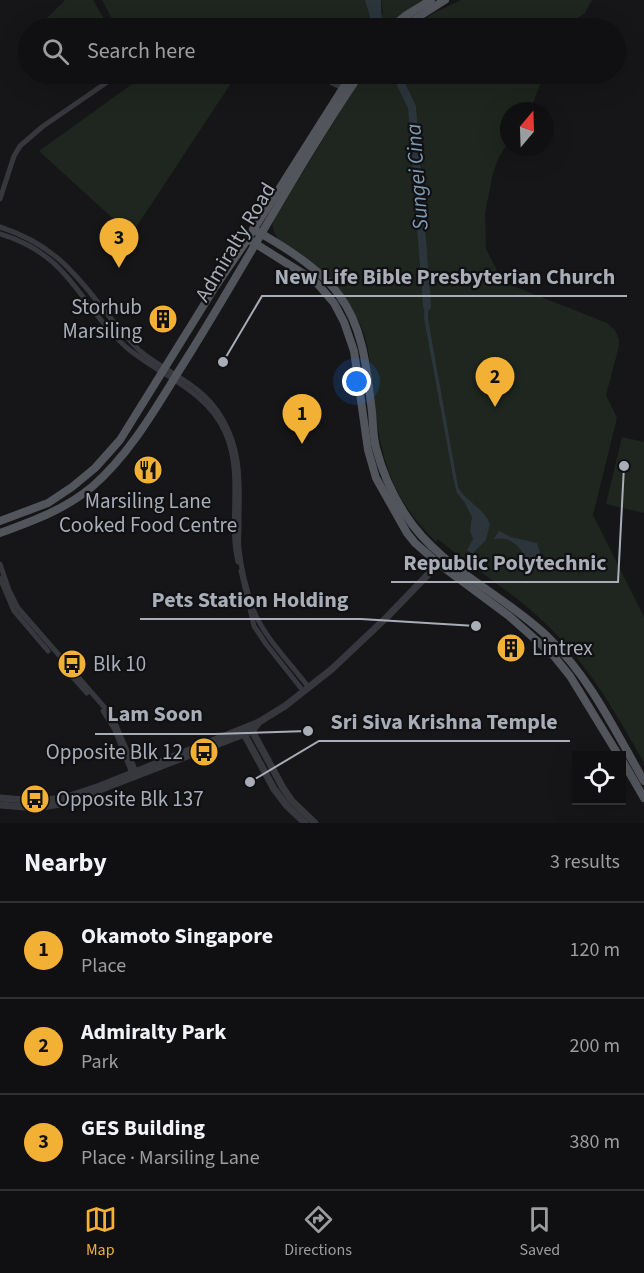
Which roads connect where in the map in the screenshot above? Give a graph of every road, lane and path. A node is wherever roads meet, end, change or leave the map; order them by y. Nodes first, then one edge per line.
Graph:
1 (431, 0) edge
2 (445, 0) edge
3 (402, 18) edge
4 (417, 18) edge
5 (104, 84) edge
6 (334, 84) edge
7 (345, 84) edge
8 (353, 84) edge
9 (342, 88) junction
10 (0, 199) edge
11 (0, 227) edge
12 (257, 231) junction
13 (0, 234) edge
14 (251, 241) junction
15 (164, 370) junction
16 (175, 377) junction
17 (0, 521) edge
18 (0, 533) edge
19 (442, 561) junction
20 (0, 564) edge
21 (0, 578) edge
22 (307, 690) junction
23 (251, 728) junction
24 (243, 731) junction
25 (616, 751) edge
26 (626, 768) edge
27 (135, 774) junction
28 (644, 781) edge
29 (0, 798) edge
30 (644, 798) edge
31 (0, 805) edge
32 (305, 823) edge
33 (315, 823) edge

1 - 3 main road
2 - 4 main road
5 - 10 street
6 - 9 street
7 - 9 main road, Admiralty Road
8 - 12 main road, Admiralty Road
9 - 12 main road, Admiralty Road
11 - 15 street
12 - 14 main road, Admiralty Road
12 - 19 main road
13 - 15 street
14 - 15 main road, Admiralty Road
14 - 16 main road, Admiralty Road
14 - 19 main road
15 - 16 street
15 - 17 main road, Admiralty Road
16 - 18 main road, Admiralty Road
16 - 22 street
19 - 22 street
19 - 25 main road
19 - 28 main road
20 - 27 street
21 - 27 street
22 - 23 street
23 - 24 street
23 - 33 street
24 - 27 street
24 - 32 street
26 - 30 main road
27 - 29 street
27 - 31 street

